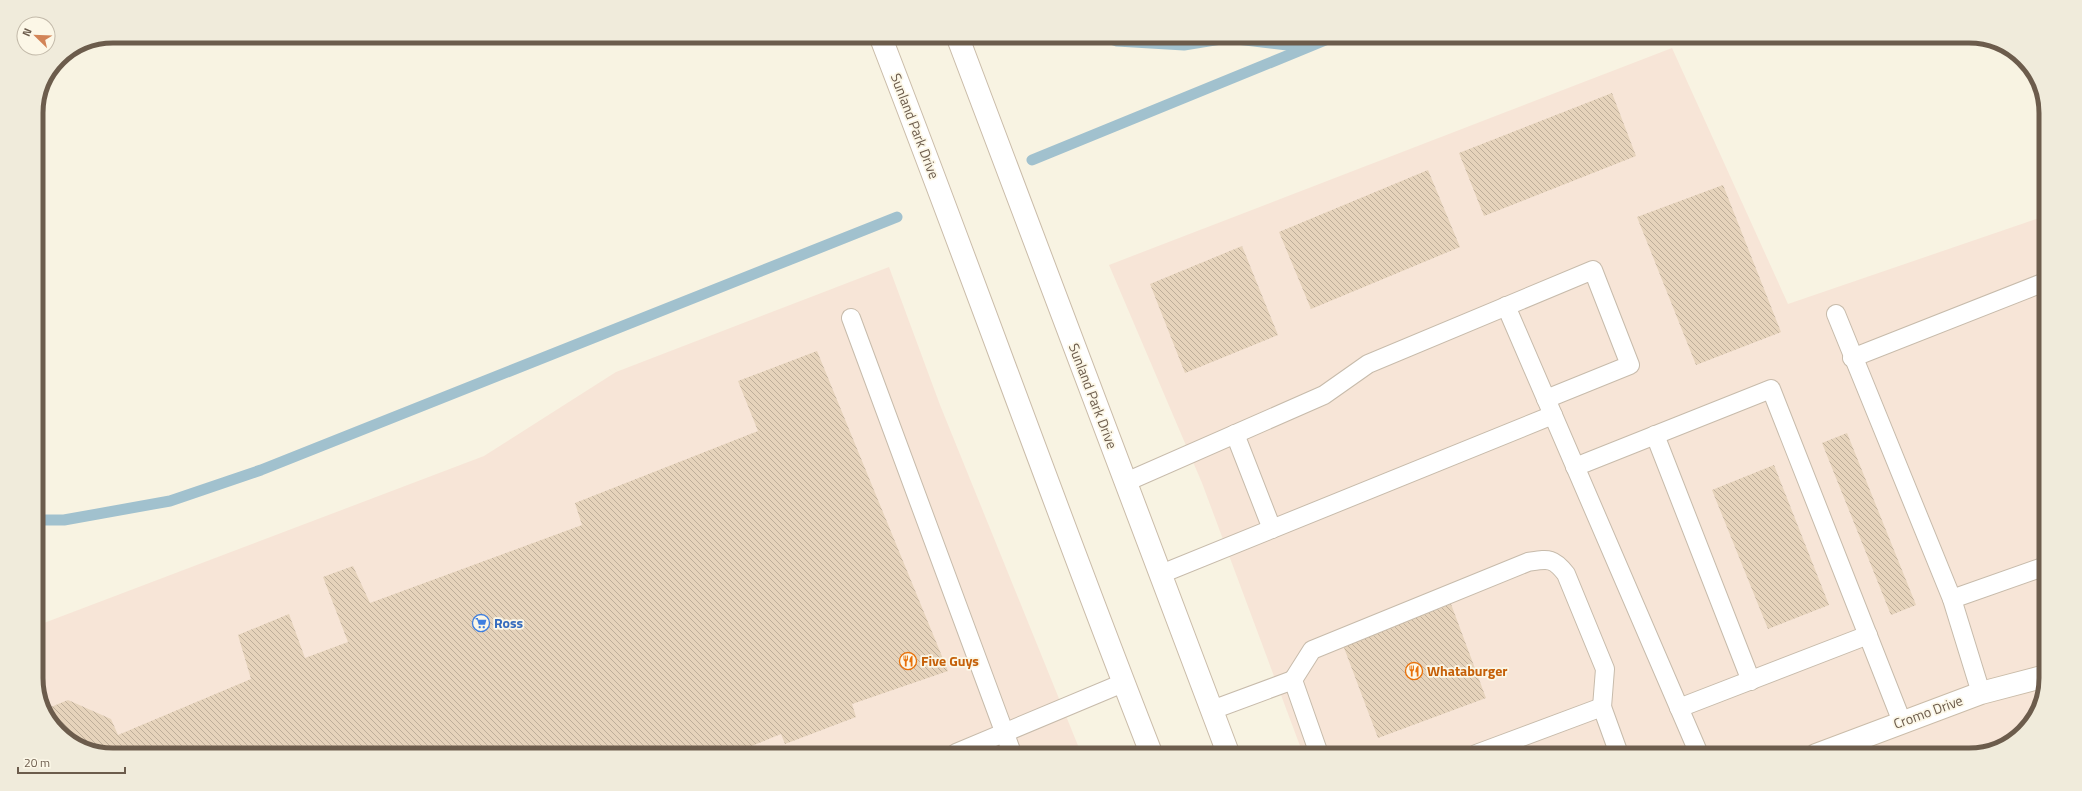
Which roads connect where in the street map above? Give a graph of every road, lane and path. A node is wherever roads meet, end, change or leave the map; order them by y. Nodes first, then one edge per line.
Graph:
1 (883, 43) edge
2 (960, 43) edge
3 (2039, 284) edge
4 (1506, 306) junction
5 (1836, 314) dead end
6 (851, 318) dead end
7 (1852, 358) junction
8 (1549, 407) junction
9 (1235, 434) junction
10 (1655, 435) junction
11 (1575, 466) junction
12 (1126, 482) junction
13 (1272, 529) junction
14 (2039, 568) edge
15 (1161, 574) junction
16 (1952, 599) junction
17 (1868, 635) junction
18 (2039, 678) edge
19 (1293, 680) junction
20 (1751, 681) junction
21 (1123, 683) junction
22 (1981, 693) junction
23 (1602, 707) junction
24 (1679, 708) junction
25 (1212, 710) junction
26 (1902, 722) junction
27 (1004, 734) junction
28 (969, 748) edge
29 (1010, 748) edge
30 (1149, 748) edge
31 (1226, 748) edge
32 (1317, 748) edge
33 (1492, 748) edge
34 (1617, 748) edge
35 (1696, 748) edge
36 (1834, 748) edge

1 - 21 main road, Sunland Park Drive
2 - 12 main road, Sunland Park Drive
3 - 7 lane
4 - 8 lane
4 - 8 lane
4 - 9 lane
5 - 7 lane
6 - 27 lane
7 - 16 lane
8 - 11 lane
8 - 13 lane
9 - 12 lane
9 - 13 lane
10 - 11 lane
10 - 17 lane
10 - 20 lane
11 - 24 lane
12 - 15 main road, Sunland Park Drive
13 - 15 lane
14 - 16 lane
15 - 25 main road, Sunland Park Drive
16 - 22 lane
17 - 20 lane
17 - 26 lane
18 - 22 main road, Cromo Drive
19 - 23 lane
19 - 25 lane
19 - 32 lane
20 - 24 lane
21 - 27 lane
21 - 30 main road, Sunland Park Drive
22 - 26 main road, Cromo Drive
23 - 33 lane
23 - 34 lane
24 - 35 lane
25 - 31 main road, Sunland Park Drive
26 - 36 main road, Cromo Drive
27 - 28 lane
27 - 29 lane

